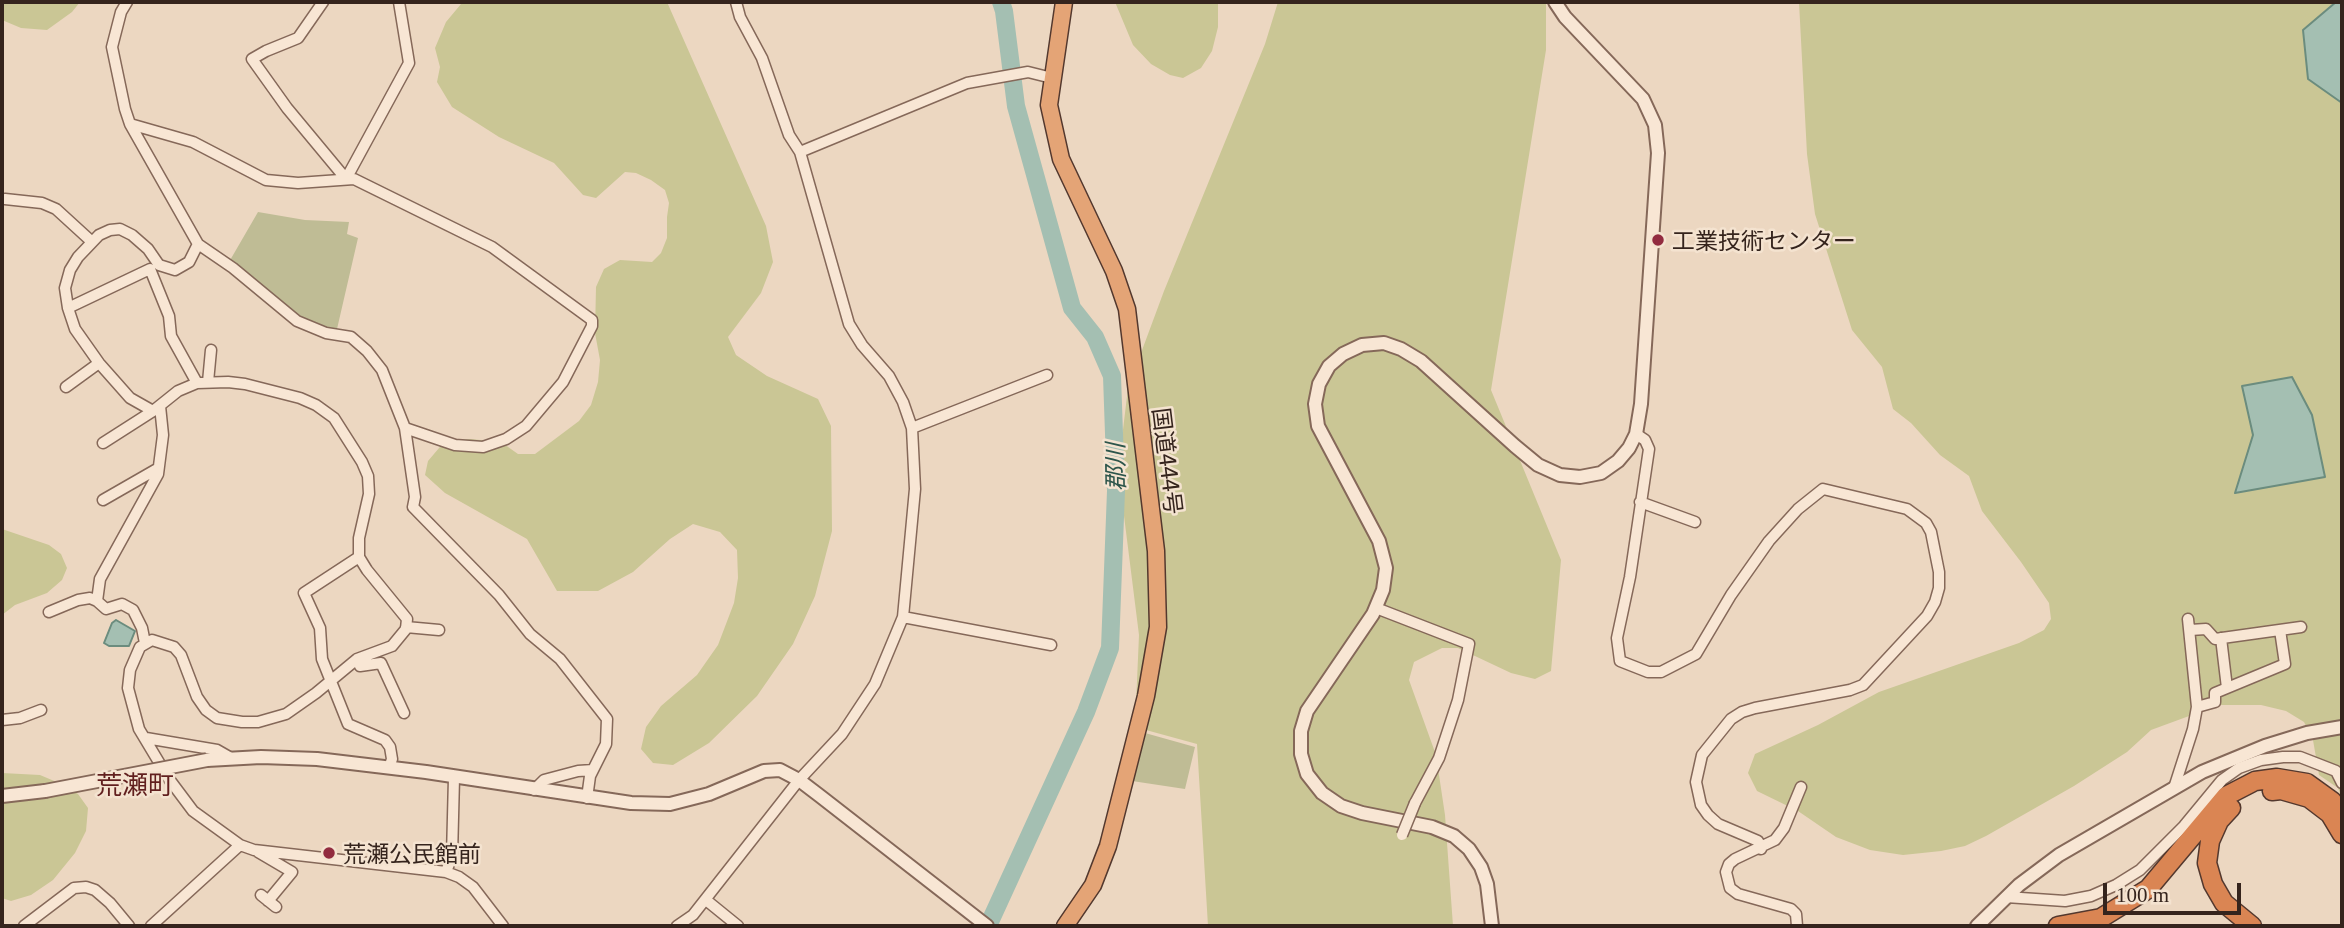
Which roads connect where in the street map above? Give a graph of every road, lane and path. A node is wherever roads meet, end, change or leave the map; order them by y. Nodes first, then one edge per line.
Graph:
1 (127, 2) edge
2 (323, 2) edge
3 (399, 2) edge
4 (736, 2) edge
5 (1063, 2) edge
6 (1555, 2) edge
7 (1052, 78) junction
8 (130, 124) junction
9 (800, 152) junction
10 (346, 179) junction
11 (5, 199) dead end
12 (91, 241) junction
13 (198, 244) junction
14 (68, 308) junction
15 (211, 350) dead end
16 (99, 363) junction
17 (1047, 375) dead end
18 (202, 382) junction
19 (66, 387) dead end
20 (156, 409) junction
21 (405, 428) junction
22 (912, 428) junction
23 (1636, 434) junction
24 (103, 443) dead end
25 (157, 469) junction
26 (103, 500) dead end
27 (1640, 502) junction
28 (1695, 522) dead end
29 (359, 557) junction
30 (97, 601) junction
31 (1377, 608) junction
32 (49, 612) dead end
33 (903, 617) junction
34 (2188, 619) dead end
35 (406, 627) junction
36 (2301, 627) dead end
37 (439, 630) dead end
38 (2190, 630) junction
39 (2280, 630) junction
40 (2221, 638) junction
41 (145, 643) junction
42 (1051, 645) dead end
43 (357, 659) junction
44 (330, 680) junction
45 (2227, 688) junction
46 (2197, 708) junction
47 (41, 710) dead end
48 (404, 713) dead end
49 (2, 720) edge
50 (2342, 727) edge
51 (146, 738) junction
52 (231, 758) junction
53 (389, 768) junction
54 (593, 770) junction
55 (454, 778) junction
56 (799, 780) junction
57 (2342, 783) edge
58 (1801, 787) dead end
59 (2174, 788) junction
60 (534, 790) junction
61 (2, 796) edge
62 (587, 798) junction
63 (2342, 814) edge
64 (2342, 834) edge
65 (1402, 835) dead end
66 (240, 845) junction
67 (1761, 849) junction
68 (254, 850) junction
69 (446, 872) junction
70 (2006, 897) junction
71 (705, 900) junction
72 (268, 901) dead end
73 (1079, 908) junction
74 (1797, 924) edge
75 (24, 926) edge
76 (129, 926) edge
77 (151, 926) edge
78 (503, 926) edge
79 (677, 926) edge
80 (738, 926) edge
81 (987, 926) edge
82 (1065, 926) edge
83 (1078, 926) edge
84 (1492, 926) edge
85 (1977, 926) edge
86 (2058, 926) edge
87 (2252, 926) edge

1 - 8 street
2 - 10 street
3 - 10 street
4 - 9 street
5 - 7 highway, 国道444号
6 - 23 street
7 - 9 street
7 - 73 highway, 国道444号
8 - 10 street
8 - 13 street
9 - 22 street
10 - 21 street
11 - 12 street
12 - 13 street
12 - 14 street
13 - 21 street
14 - 16 street
14 - 18 street
15 - 18 street
16 - 19 street
16 - 20 street
17 - 22 street
18 - 20 street
18 - 29 street
20 - 24 street
20 - 25 street
21 - 54 street
22 - 33 street
23 - 27 street
23 - 31 street
25 - 26 street
25 - 30 street
27 - 28 street
27 - 67 street
29 - 35 street
29 - 44 street
30 - 32 street
30 - 41 street
31 - 65 street, bridge
31 - 84 street
33 - 42 street
33 - 56 street
34 - 38 street
35 - 37 street
35 - 43 street
36 - 39 street
38 - 40 street
38 - 46 street
39 - 40 street
39 - 45 street
40 - 45 street
41 - 44 street
41 - 51 street
43 - 44 street
43 - 48 street
44 - 53 street
45 - 46 street
46 - 59 street
47 - 49 street
50 - 59 street
51 - 52 street
51 - 66 street
52 - 53 street
52 - 61 street, bridge
53 - 55 street
54 - 60 street
54 - 62 street
55 - 60 street
55 - 69 street
56 - 62 street
56 - 71 street
56 - 81 street
57 - 70 street
58 - 67 street
59 - 70 street
60 - 62 street
63 - 86 highway
64 - 87 highway
66 - 68 street
66 - 77 street
67 - 74 street
68 - 69 street
68 - 72 street
69 - 78 street
70 - 85 street
71 - 79 street
71 - 80 street
73 - 82 highway, 国道444号
73 - 83 street
75 - 76 street

